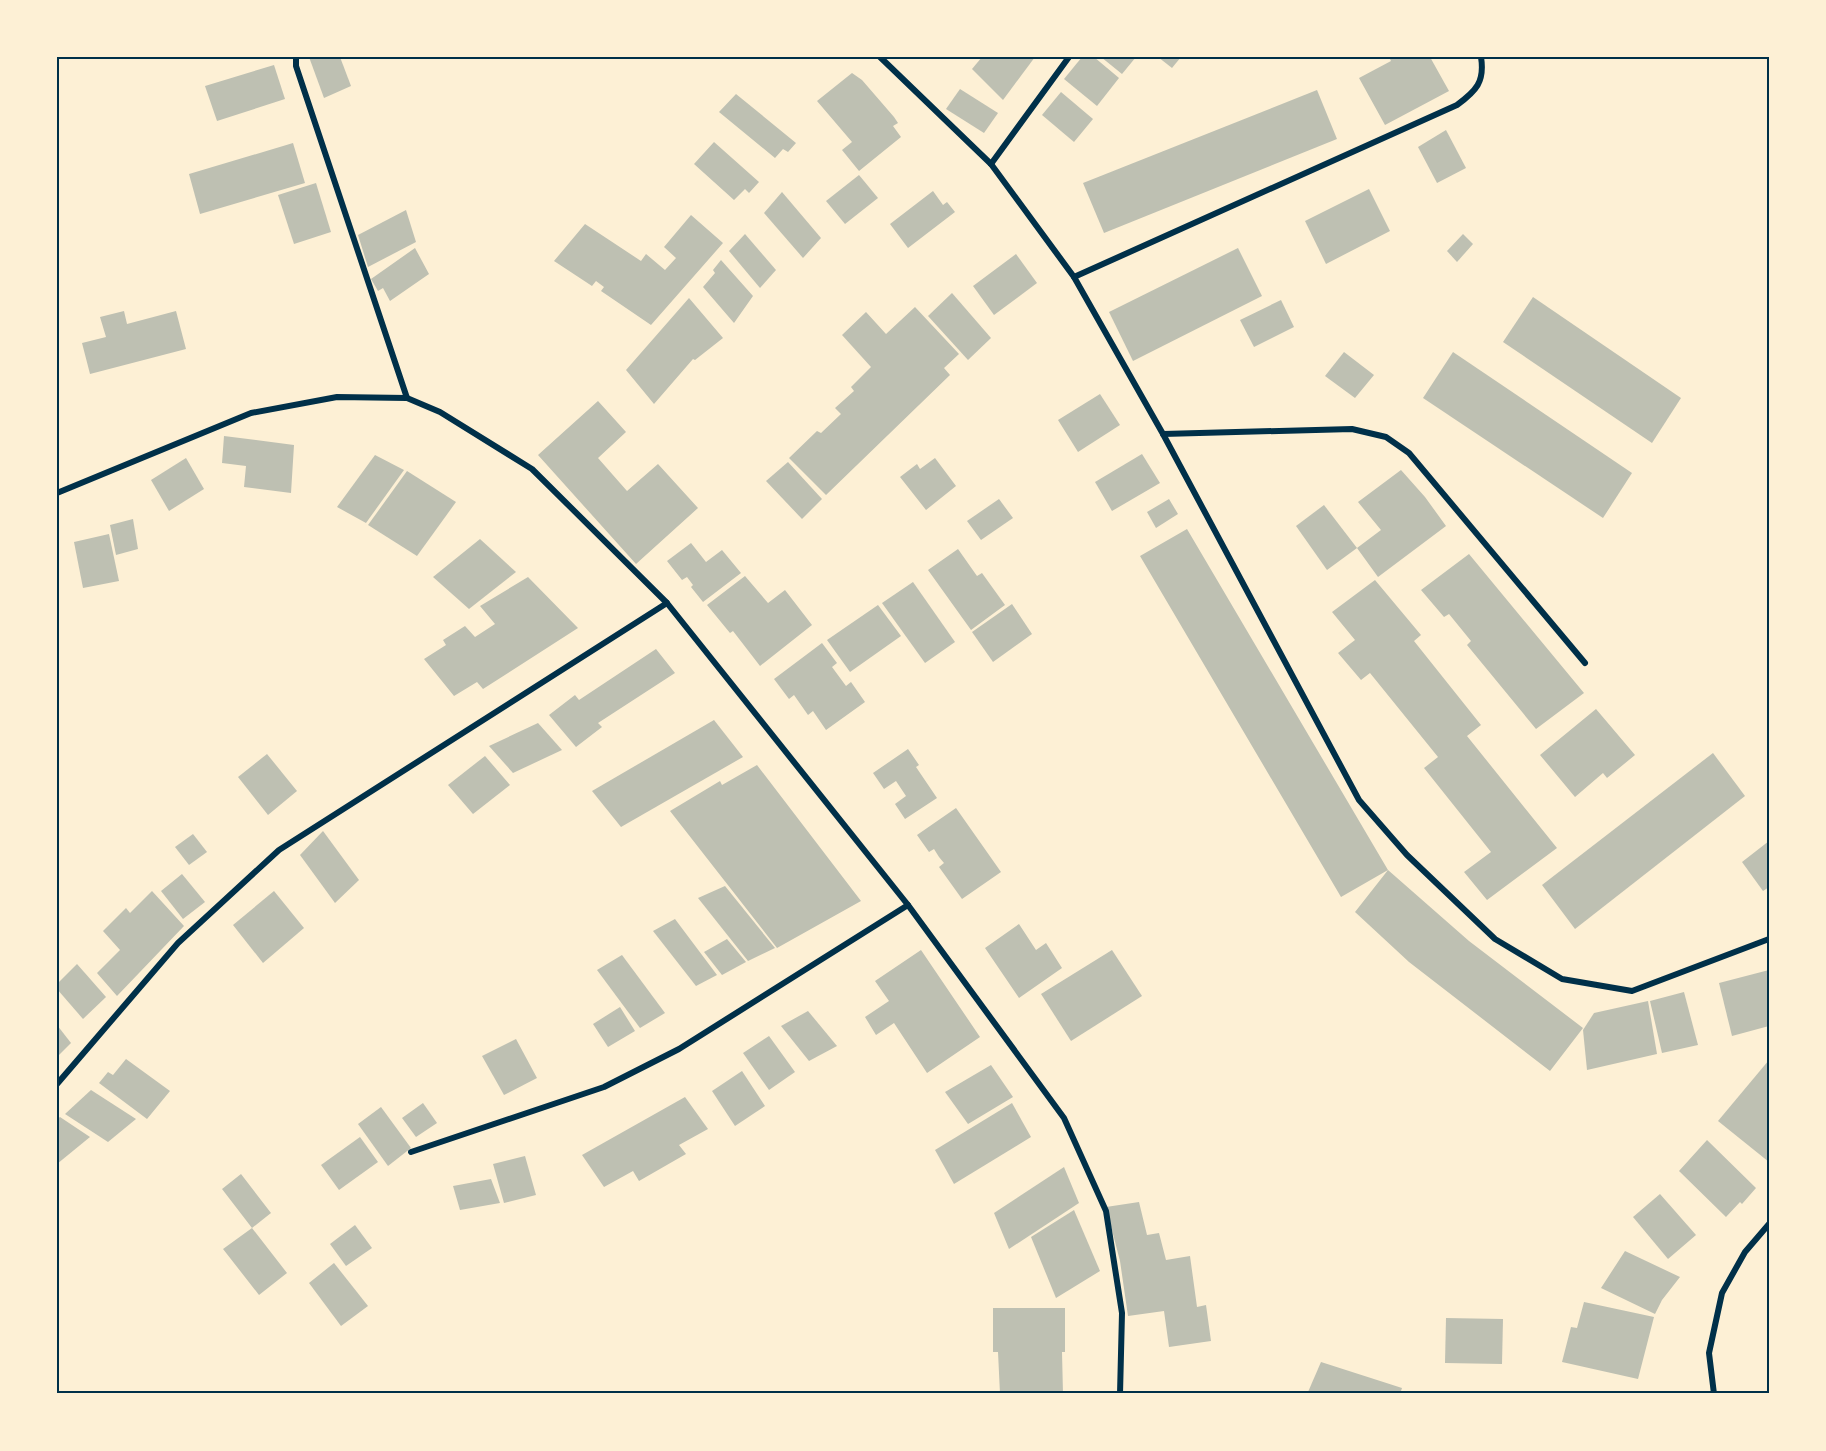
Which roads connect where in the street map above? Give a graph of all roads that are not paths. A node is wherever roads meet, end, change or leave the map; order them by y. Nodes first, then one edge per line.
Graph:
1 (296, 57) edge
2 (880, 57) edge
3 (1070, 57) edge
4 (1481, 57) edge
5 (991, 164) junction
6 (1074, 277) junction
7 (407, 398) junction
8 (1163, 434) junction
9 (57, 493) edge
10 (668, 603) junction
11 (1585, 663) dead end
12 (908, 905) junction
13 (1769, 939) edge
14 (57, 1084) edge
15 (411, 1152) dead end
16 (1769, 1224) edge
17 (1120, 1394) edge
18 (1714, 1394) edge

1 - 7 street
2 - 5 street
3 - 5 street
4 - 6 street
5 - 6 street
6 - 8 street
7 - 9 street
7 - 10 street
8 - 11 street
8 - 13 street
10 - 12 street
10 - 14 street
12 - 15 street
12 - 17 street
16 - 18 street

